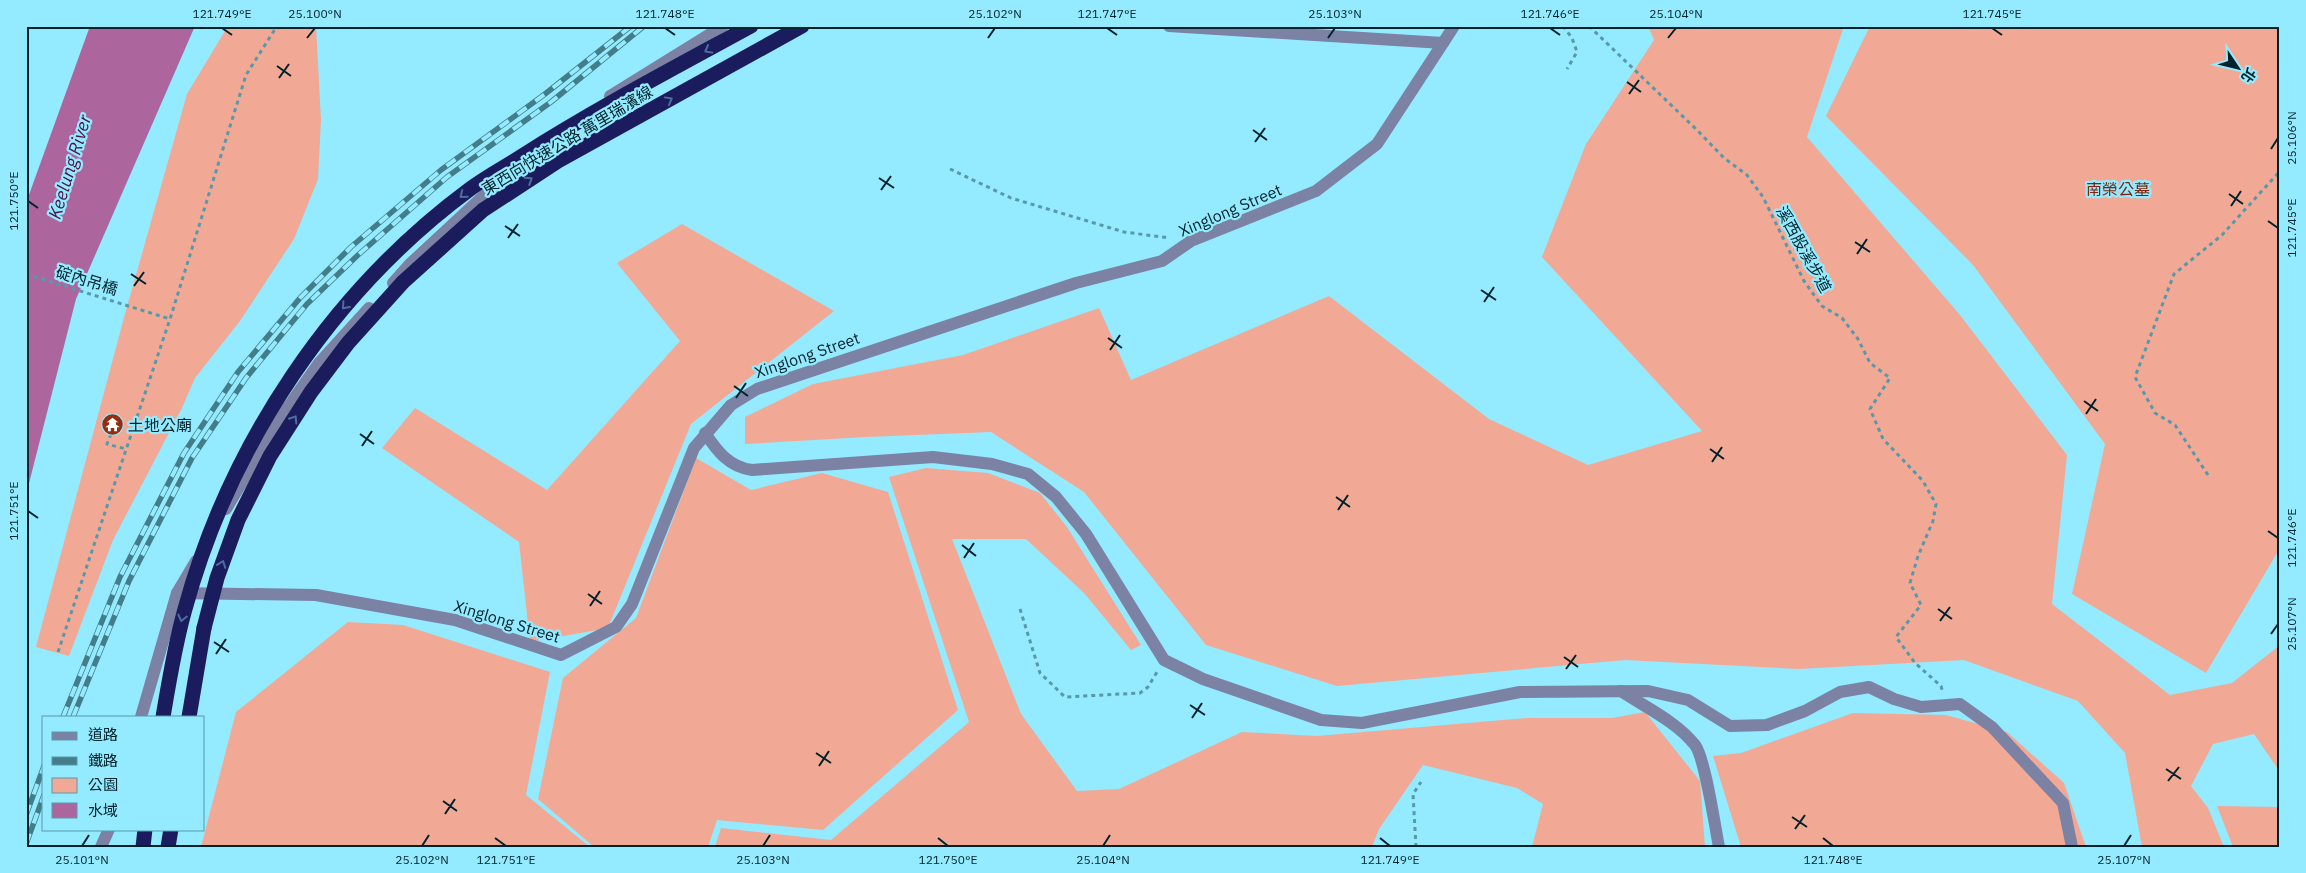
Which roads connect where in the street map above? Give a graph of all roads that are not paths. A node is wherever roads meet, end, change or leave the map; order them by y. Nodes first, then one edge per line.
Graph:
1 (723, 26) edge
2 (751, 26) edge
3 (802, 26) edge
4 (1169, 26) edge
5 (1454, 26) edge
6 (1443, 42) junction
7 (705, 434) junction
8 (177, 593) junction
9 (1621, 691) junction
10 (141, 716) edge
11 (163, 716) edge
12 (189, 716) edge
13 (109, 830) edge
14 (145, 830) edge
15 (171, 830) edge
16 (101, 847) edge
17 (143, 847) edge
18 (168, 847) edge
19 (1719, 847) edge
20 (2072, 847) edge

1 - 8 street
2 -> 11 highway, 東西向快速公路 萬里瑞濱線, bridge
12 -> 3 highway, 東西向快速公路 萬里瑞濱線, bridge
4 - 6 street
5 - 6 street, Xinglong Street
6 - 7 street, Xinglong Street
7 - 8 street, Xinglong Street
7 - 9 street
8 - 10 street
9 - 19 street
9 - 20 street
13 - 16 street
14 - 17 highway
15 - 18 highway

